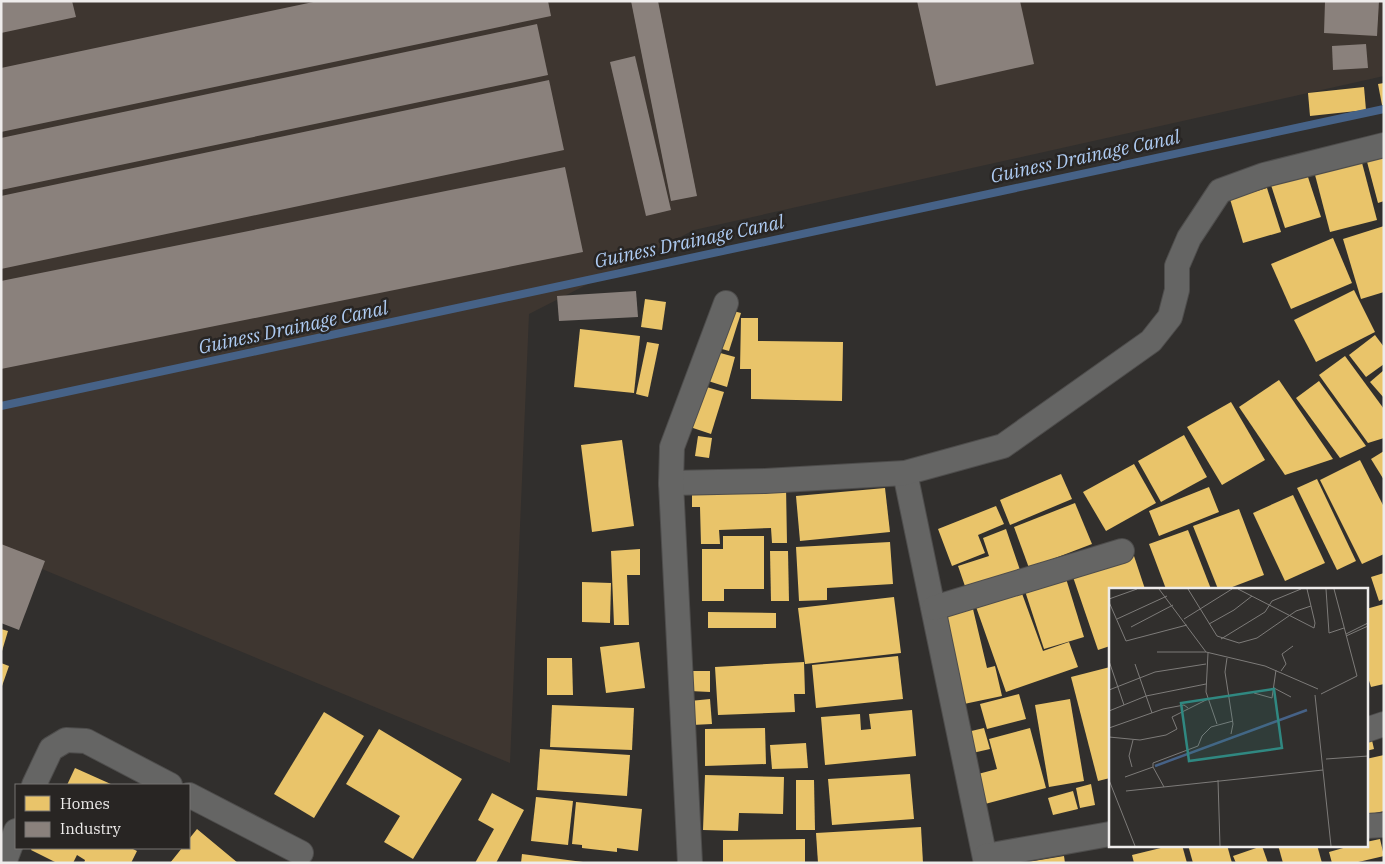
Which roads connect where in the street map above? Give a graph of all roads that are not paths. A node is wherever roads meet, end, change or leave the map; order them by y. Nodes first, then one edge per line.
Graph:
1 (1384, 145) edge
2 (726, 303) dead end
3 (905, 473) junction
4 (671, 483) junction
5 (1122, 551) dead end
6 (934, 608) junction
7 (1384, 724) edge
8 (1368, 729) edge
9 (34, 784) edge
10 (168, 784) edge
11 (190, 796) edge
12 (1384, 825) edge
13 (1368, 826) edge
14 (1109, 834) edge
15 (15, 835) edge
16 (301, 853) dead end
17 (986, 859) edge
18 (4, 863) edge
19 (690, 863) edge

1 - 3 street
2 - 4 street
3 - 4 street
3 - 6 street
4 - 19 street
5 - 6 street
6 - 17 street
7 - 8 street
9 - 10 street
11 - 16 street
12 - 13 street
14 - 17 street
15 - 18 street

